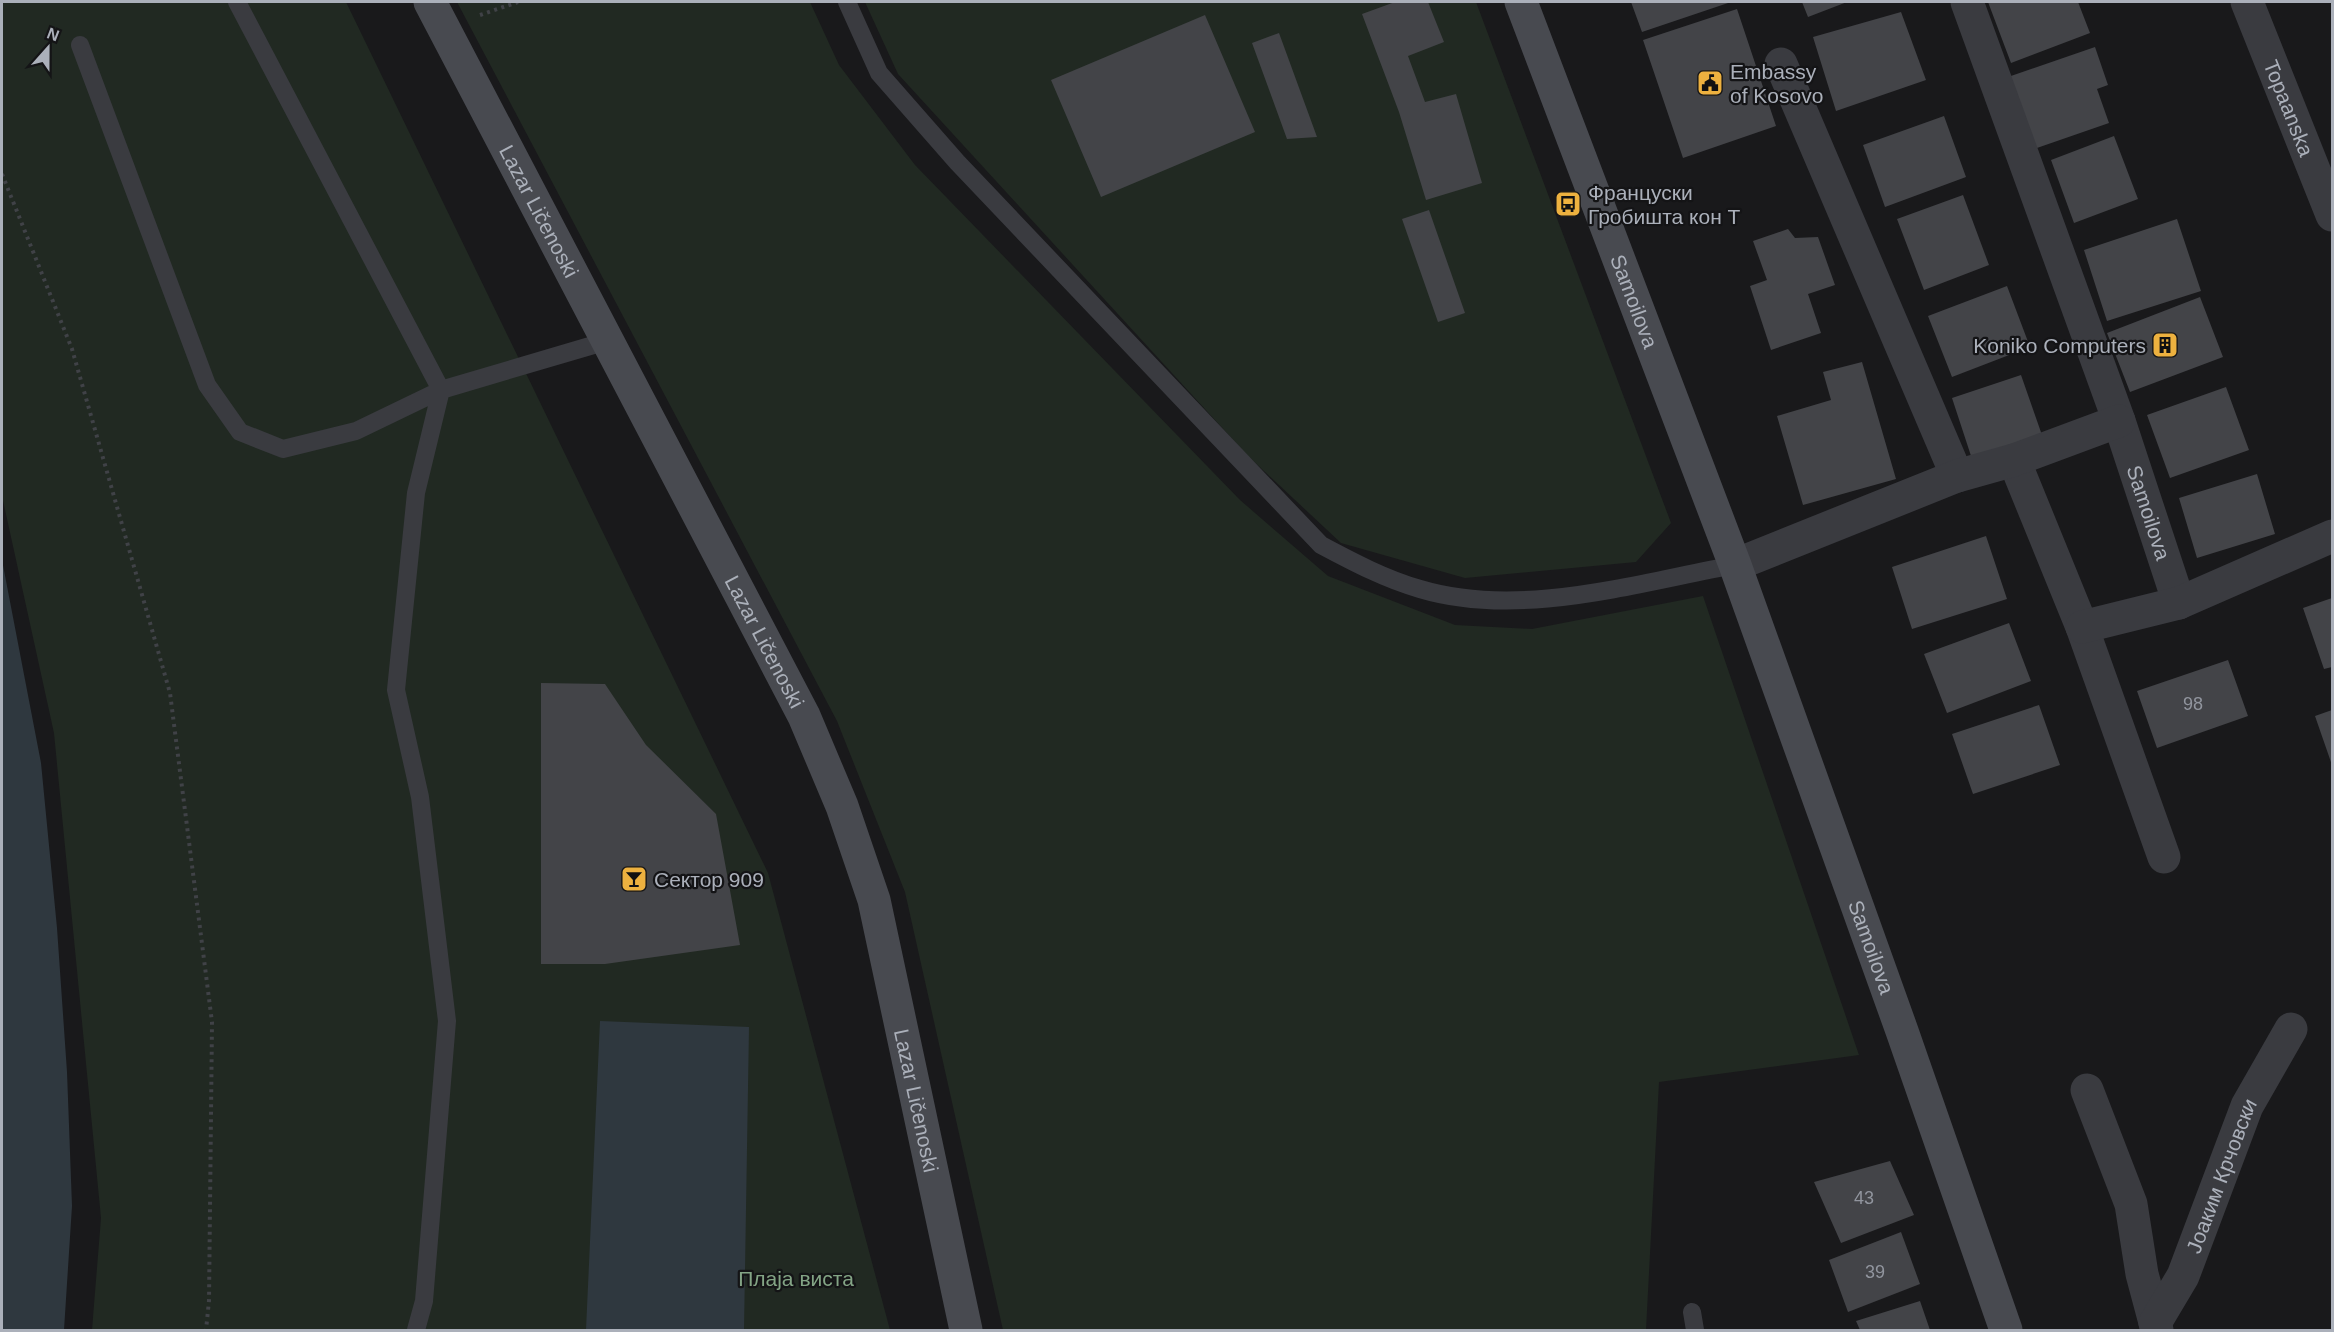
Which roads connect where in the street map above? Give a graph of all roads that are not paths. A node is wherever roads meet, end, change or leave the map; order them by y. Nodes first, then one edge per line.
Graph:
1 (237, 2) edge
2 (430, 2) edge
3 (847, 2) edge
4 (1521, 2) edge
5 (1967, 2) edge
6 (2247, 2) edge
7 (80, 45) dead end
8 (1781, 64) dead end
9 (2332, 215) edge
10 (607, 341) junction
11 (441, 390) junction
12 (2119, 422) junction
13 (2014, 460) junction
14 (1957, 476) junction
15 (2332, 536) edge
16 (1735, 565) junction
17 (2179, 603) junction
18 (2082, 627) junction
19 (2164, 856) dead end
20 (2291, 1029) dead end
21 (2087, 1090) dead end
22 (1692, 1312) dead end
23 (2156, 1327) edge
24 (416, 1330) edge
25 (966, 1330) edge
26 (1695, 1330) edge
27 (2006, 1330) edge

1 - 11 lane
2 - 10 street, Lazar Ličenoski
3 - 16 lane
4 - 16 street, Samoilova
5 - 12 street, Samoilova
6 - 9 street, Topaanska
7 - 11 lane
8 - 14 street
10 - 11 lane
10 - 25 street, Lazar Ličenoski
11 - 24 lane
12 - 13 street
12 - 17 street, Samoilova
13 - 14 street
13 - 18 street
14 - 16 street
15 - 17 street
16 - 27 street, Samoilova
17 - 18 street
18 - 19 street
20 - 23 street, Јоаким Крчовски
21 - 23 street, Јоаким Крчовски
22 - 26 lane

